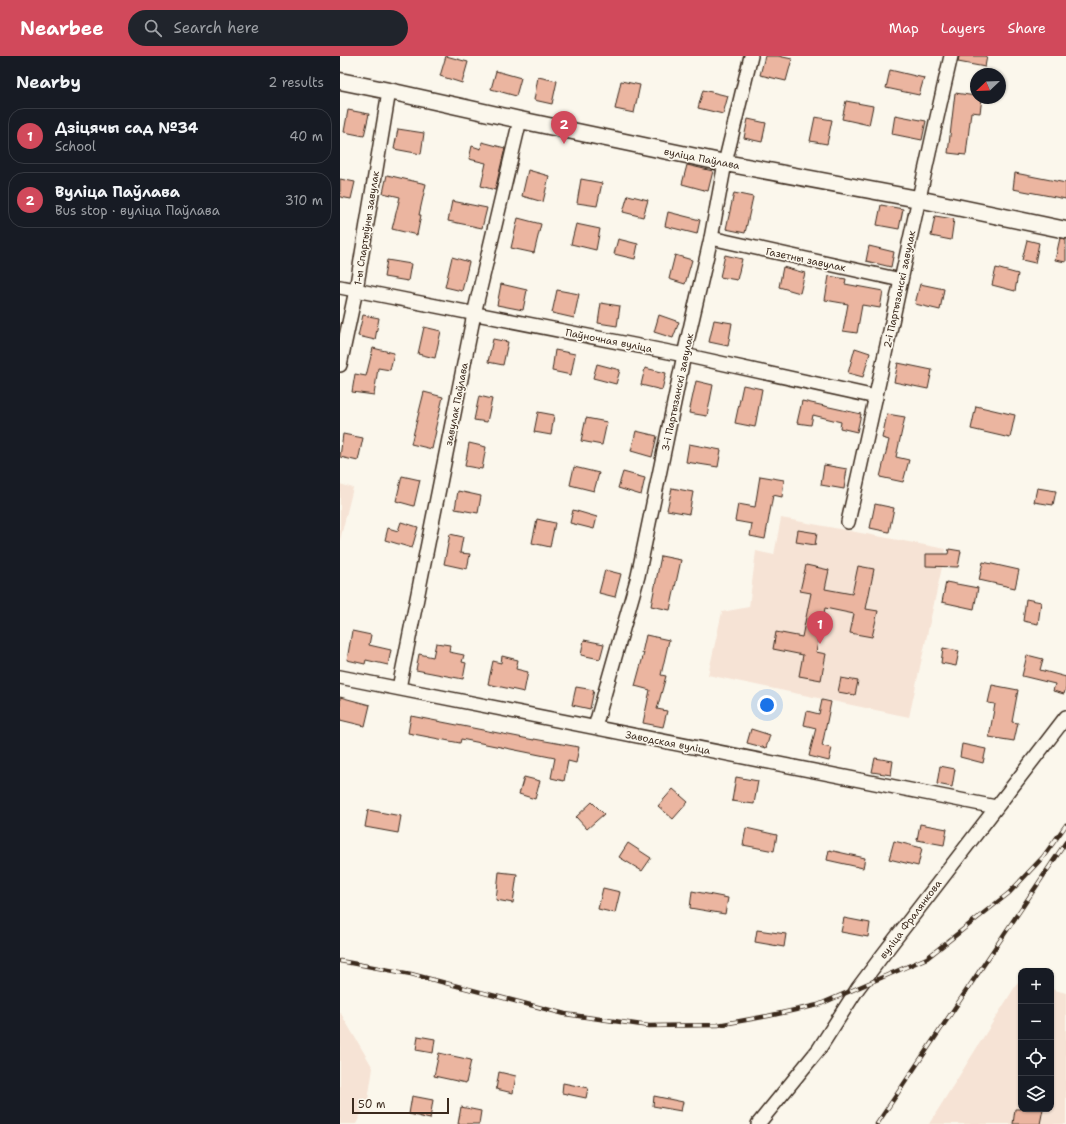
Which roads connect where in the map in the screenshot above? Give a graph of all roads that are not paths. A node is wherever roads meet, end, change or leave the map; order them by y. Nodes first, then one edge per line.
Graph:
1 (751, 56) edge
2 (951, 56) edge
3 (340, 81) edge
4 (389, 90) junction
5 (520, 120) junction
6 (725, 163) junction
7 (918, 199) junction
8 (1066, 230) edge
9 (711, 238) junction
10 (901, 280) junction
11 (340, 287) edge
12 (356, 290) junction
13 (474, 314) junction
14 (684, 355) junction
15 (340, 365) edge
16 (876, 397) junction
17 (848, 522) dead end
18 (340, 677) edge
19 (399, 688) junction
20 (1066, 717) edge
21 (595, 727) junction
22 (996, 807) junction
23 (758, 1124) edge

1 - 6 street, 3-і Партызанскі завулак
2 - 7 street, 2-і Партызанскі завулак
3 - 4 street, вуліца Паўлава
4 - 5 street, вуліца Паўлава
4 - 12 street, 1-ы Спартыўны завулак
5 - 6 street, вуліца Паўлава
5 - 13 street, завулак Паўлава
6 - 7 street, вуліца Паўлава
6 - 9 street, 3-і Партызанскі завулак
7 - 8 street, вуліца Паўлава
7 - 10 street, 2-і Партызанскі завулак
9 - 10 street, Газетны завулак
9 - 14 street, 3-і Партызанскі завулак
10 - 16 street, 2-і Партызанскі завулак
11 - 12 street, Паўночная вуліца
12 - 13 street, Паўночная вуліца
12 - 15 street, 1-ы Спартыўны завулак
13 - 14 street, Паўночная вуліца
13 - 19 street, завулак Паўлава
14 - 16 street, Паўночная вуліца
14 - 21 street, 3-і Партызанскі завулак
16 - 17 street, 2-і Партызанскі завулак
18 - 19 street, Заводская вуліца
19 - 21 street, Заводская вуліца
20 - 22 street, вуліца Фралянкова
21 - 22 street, Заводская вуліца
22 - 23 street, вуліца Фралянкова

